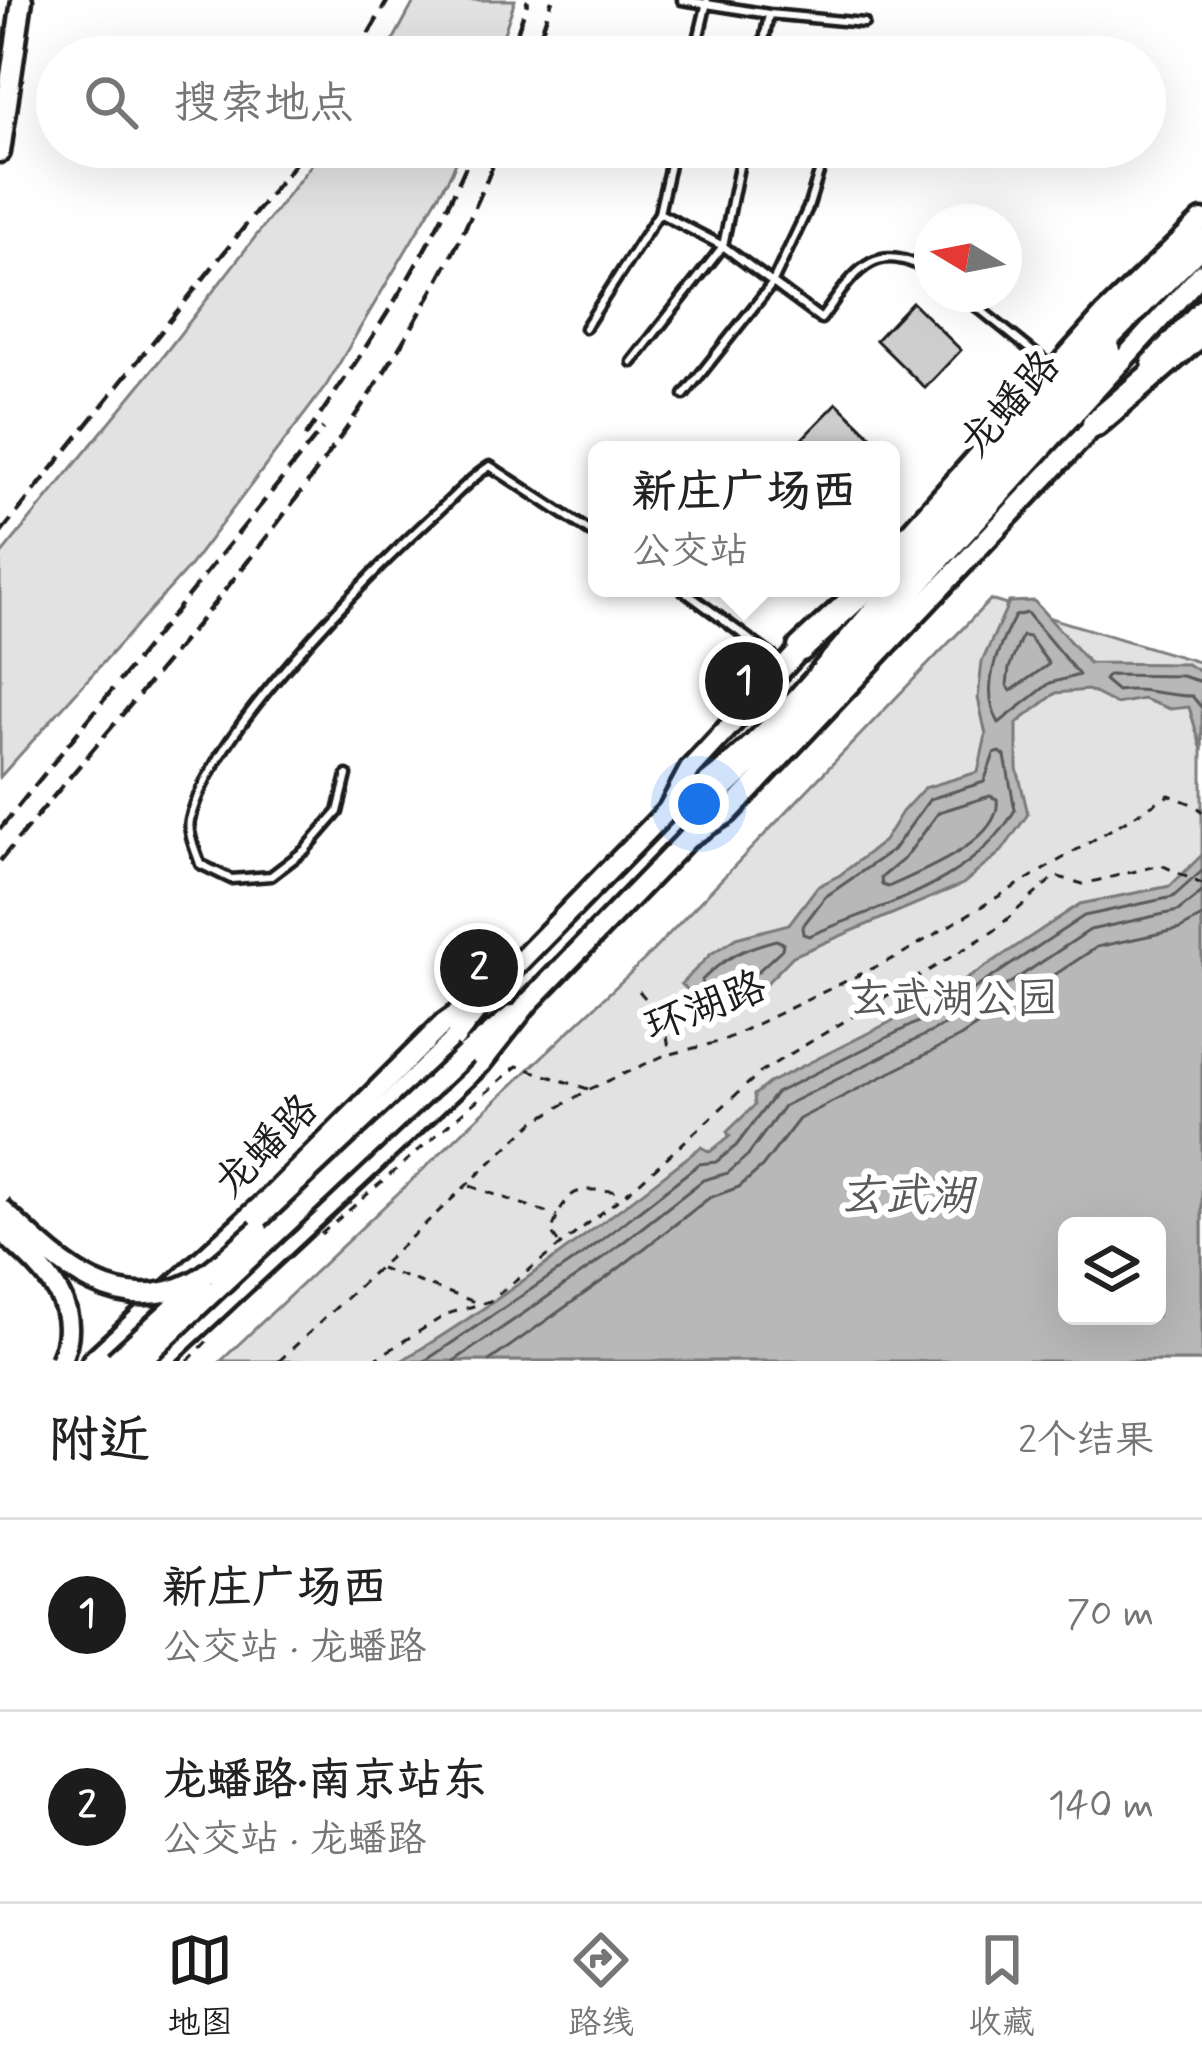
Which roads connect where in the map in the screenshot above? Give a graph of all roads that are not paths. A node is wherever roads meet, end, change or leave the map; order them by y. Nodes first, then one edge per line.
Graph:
1 (22, 0) edge
2 (682, 0) edge
3 (707, 2) edge
4 (769, 14) junction
5 (864, 23) dead end
6 (699, 36) edge
7 (764, 36) edge
8 (0, 152) edge
9 (669, 168) edge
10 (738, 168) edge
11 (820, 168) edge
12 (659, 213) junction
13 (1202, 220) edge
14 (723, 246) junction
15 (1202, 246) edge
16 (914, 263) edge
17 (1202, 273) edge
18 (772, 284) junction
19 (1202, 309) edge
20 (983, 312) edge
21 (585, 328) dead end
22 (1202, 332) edge
23 (632, 362) dead end
24 (1055, 370) junction
25 (684, 395) dead end
26 (1095, 424) junction
27 (588, 530) edge
28 (900, 543) edge
29 (900, 557) edge
30 (900, 579) edge
31 (695, 597) edge
32 (853, 597) edge
33 (885, 597) edge
34 (793, 657) junction
35 (347, 775) dead end
36 (708, 795) junction
37 (668, 810) junction
38 (689, 837) junction
39 (495, 987) junction
40 (529, 1002) junction
41 (459, 1048) junction
42 (0, 1208) edge
43 (0, 1230) edge
44 (258, 1230) junction
45 (60, 1361) edge
46 (92, 1361) edge
47 (115, 1361) edge
48 (140, 1361) edge
49 (161, 1361) edge

1 - 8 main road
2 - 3 lane
3 - 4 lane
3 - 6 lane
4 - 5 lane
4 - 7 lane
9 - 12 lane
10 - 14 lane
11 - 18 lane
12 - 14 lane
12 - 21 lane
13 - 24 main road, 龙蟠路
14 - 18 lane
14 - 23 lane
15 - 29 highway
15 - 30 main road, 龙蟠路
16 - 18 lane
17 - 36 main road, 龙蟠路
18 - 25 lane
19 - 26 main road, 龙蟠路
20 - 24 lane
22 - 26 highway
24 - 28 main road, 龙蟠路
26 - 38 main road, 龙蟠路
27 - 35 lane
31 - 34 lane
32 - 34 highway
33 - 36 main road, 龙蟠路
34 - 37 main road, 龙蟠路
36 - 37 main road, 龙蟠路
36 - 38 main road, 龙蟠路
37 - 39 main road, 龙蟠路
38 - 40 main road, 龙蟠路
39 - 41 main road, 龙蟠路
39 - 46 main road, 龙蟠路
40 - 41 main road, 龙蟠路
40 - 49 main road, 龙蟠路
41 - 44 main road, 龙蟠路
41 - 48 main road, 龙蟠路, bridge
42 - 44 main road, bridge
43 - 45 main road, bridge
44 - 47 main road, 龙蟠路, bridge

